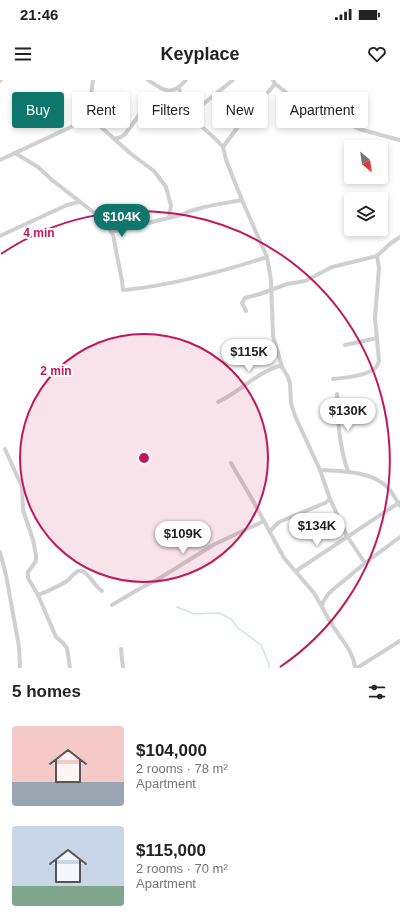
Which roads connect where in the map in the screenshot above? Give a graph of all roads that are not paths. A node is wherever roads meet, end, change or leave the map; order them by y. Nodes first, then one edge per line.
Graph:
1 (93, 80) edge
2 (148, 80) edge
3 (186, 80) edge
4 (233, 80) edge
5 (274, 82) edge
6 (179, 88) junction
7 (91, 92) edge
8 (180, 92) edge
9 (204, 103) edge
10 (138, 117) edge
11 (72, 127) edge
12 (102, 128) edge
13 (203, 128) edge
14 (114, 139) junction
15 (400, 140) edge
16 (223, 148) junction
17 (15, 153) junction
18 (0, 160) edge
19 (242, 200) junction
20 (79, 202) junction
21 (169, 217) junction
22 (111, 232) junction
23 (0, 236) edge
24 (400, 238) edge
25 (377, 256) junction
26 (267, 258) junction
27 (271, 290) junction
28 (246, 311) dead end
29 (376, 338) junction
30 (345, 345) dead end
31 (282, 367) junction
32 (333, 379) dead end
33 (337, 394) dead end
34 (218, 402) dead end
35 (5, 449) dead end
36 (231, 463) dead end
37 (320, 470) junction
38 (348, 471) junction
39 (330, 499) junction
40 (399, 504) edge
41 (264, 521) junction
42 (270, 531) junction
43 (347, 536) junction
44 (400, 537) edge
45 (0, 552) edge
46 (365, 563) junction
47 (296, 571) junction
48 (102, 591) dead end
49 (38, 595) junction
50 (112, 605) dead end
51 (322, 607) junction
52 (400, 641) edge
53 (121, 649) dead end
54 (20, 668) edge
55 (70, 668) edge
56 (123, 668) edge
57 (356, 668) edge

1 - 7 street
2 - 6 street
3 - 6 street
4 - 9 street
5 - 15 street
5 - 16 street
6 - 8 street
10 - 14 street
11 - 17 street
12 - 14 street
13 - 16 street
14 - 21 street
16 - 19 street
17 - 18 street
17 - 20 street
19 - 21 street
19 - 26 street
20 - 22 street
20 - 23 street
21 - 22 street
22 - 26 street
24 - 25 street
25 - 27 street
25 - 29 street
26 - 27 street
27 - 28 street
27 - 31 street
29 - 30 street
29 - 32 street
31 - 34 street
31 - 37 street
33 - 38 street
35 - 49 street
36 - 41 street
37 - 38 street
37 - 39 street
38 - 40 street
39 - 42 street
39 - 43 street
40 - 43 street
41 - 42 street
41 - 50 street
42 - 47 street
43 - 46 street
43 - 47 street
44 - 46 street
45 - 54 street
46 - 51 street
47 - 51 street
48 - 49 street
49 - 55 street
51 - 57 street
52 - 57 street
53 - 56 street

